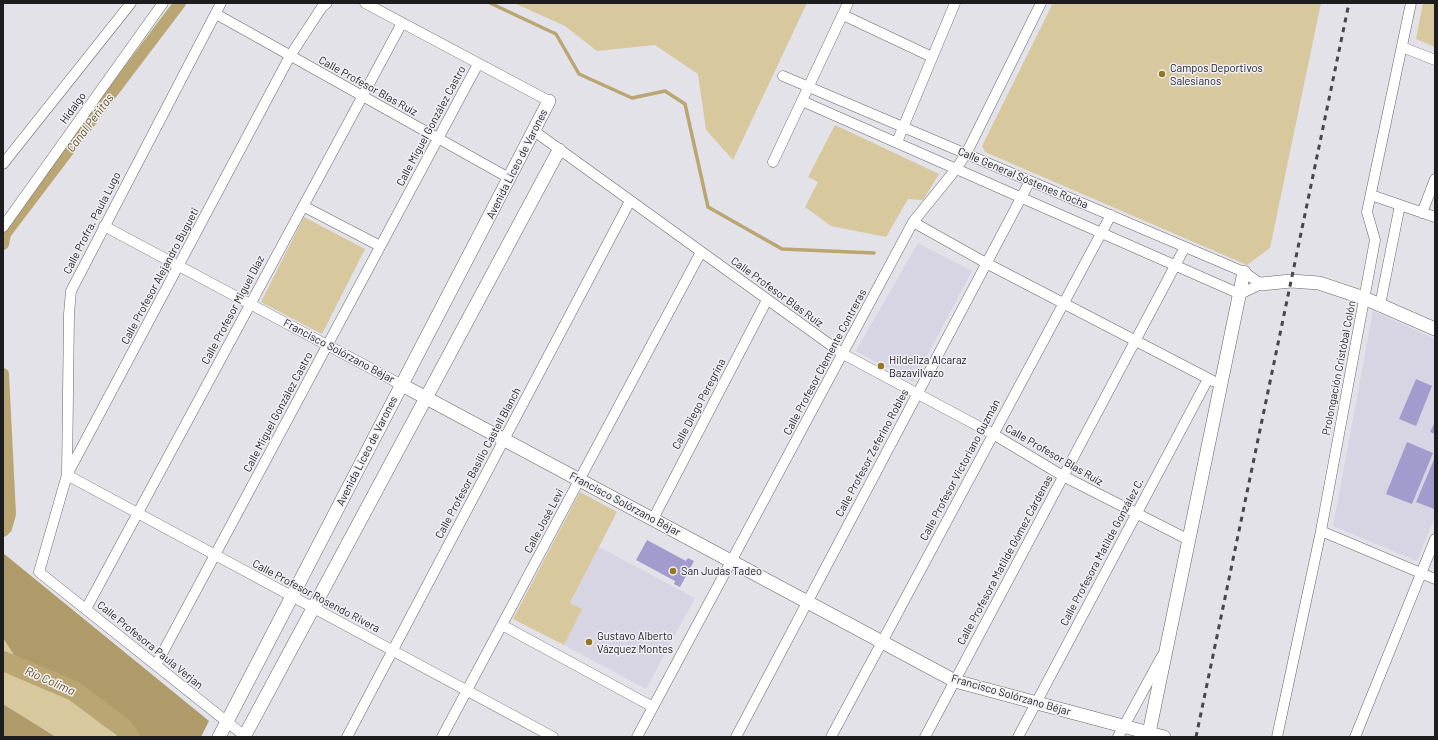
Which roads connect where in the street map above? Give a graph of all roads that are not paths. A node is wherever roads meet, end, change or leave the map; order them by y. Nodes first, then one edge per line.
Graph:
1 (131, 3) edge
2 (163, 3) edge
3 (221, 3) edge
4 (327, 3) edge
5 (365, 3) edge
6 (848, 3) edge
7 (955, 3) edge
8 (1041, 3) edge
9 (1411, 3) edge
10 (216, 14) junction
11 (842, 15) junction
12 (402, 23) junction
13 (1402, 47) junction
14 (290, 56) junction
15 (932, 57) junction
16 (1435, 60) edge
17 (478, 64) junction
18 (783, 76) dead end
19 (808, 87) junction
20 (362, 96) junction
21 (549, 101) joint
22 (802, 101) junction
23 (903, 127) junction
24 (534, 131) junction
25 (438, 138) junction
26 (897, 142) junction
27 (559, 150) junction
28 (966, 154) junction
29 (772, 162) dead end
30 (3, 164) edge
31 (956, 169) junction
32 (509, 178) junction
33 (1435, 179) edge
34 (1030, 181) junction
35 (1371, 195) junction
36 (1021, 197) junction
37 (630, 201) junction
38 (1400, 205) junction
39 (303, 206) junction
40 (1422, 213) junction
41 (1111, 215) junction
42 (1435, 217) edge
43 (913, 222) junction
44 (104, 226) junction
45 (3, 227) edge
46 (1101, 233) junction
47 (380, 246) junction
48 (1185, 247) junction
49 (701, 252) junction
50 (986, 263) junction
51 (1175, 265) junction
52 (179, 266) junction
53 (1244, 272) junction
54 (1261, 284) junction
55 (1240, 294) junction
56 (1364, 298) junction
57 (767, 300) junction
58 (1063, 303) junction
59 (250, 304) junction
60 (1380, 305) junction
61 (1435, 328) edge
62 (1135, 341) junction
63 (327, 345) junction
64 (843, 354) junction
65 (1208, 379) junction
66 (402, 385) junction
67 (1221, 385) junction
68 (917, 393) junction
69 (426, 398) junction
70 (993, 434) junction
71 (504, 440) junction
72 (67, 475) junction
73 (1063, 476) junction
74 (579, 480) junction
75 (138, 513) junction
76 (1136, 514) junction
77 (653, 519) junction
78 (1321, 531) junction
79 (1189, 540) junction
80 (1435, 540) edge
81 (215, 555) junction
82 (732, 561) junction
83 (39, 572) joint
84 (1421, 573) junction
85 (1435, 579) edge
86 (292, 596) junction
87 (808, 602) junction
88 (313, 608) junction
89 (86, 609) junction
90 (502, 625) junction
91 (882, 642) junction
92 (1166, 648) junction
93 (393, 650) junction
94 (156, 665) junction
95 (955, 681) junction
96 (467, 691) junction
97 (1036, 703) junction
98 (653, 707) junction
99 (227, 721) junction
100 (1121, 732) edge
101 (542, 734) edge
102 (1148, 735) edge
103 (218, 737) edge
104 (245, 737) edge
105 (347, 737) edge
106 (442, 737) edge
107 (553, 737) edge
108 (637, 737) edge
109 (736, 737) edge
110 (831, 737) edge
111 (925, 737) edge
112 (1018, 737) edge
113 (1164, 737) edge
114 (1277, 737) edge
115 (1355, 737) edge

1 - 30 street
2 - 45 street, Hidalgo
3 - 10 street, Calle Profra. Paula Lugo
4 - 14 street, Calle Profesor Alejandro Bugueti
5 - 12 street
6 - 11 street
7 - 15 street
8 - 28 street, Calle Profesor Clemente Contreras
9 - 13 street, Prolongación Cristóbal Colón
10 - 14 street, Calle Profesor Blas Ruíz
10 - 44 street, Calle Profra. Paula Lugo
11 - 15 street
11 - 19 street
12 - 17 street
12 - 20 street, Calle Profesor Miguel Díaz
13 - 16 street
13 - 35 street, Prolongación Cristóbal Colón
14 - 20 street, Calle Profesor Blas Ruíz
14 - 52 street, Calle Profesor Alejandro Bugueti
15 - 23 street
17 - 21 street
17 - 25 street, Calle Miguel González Castro
18 - 19 street, Calle General Sóstenes Rocha
19 - 22 street
19 - 23 street, Calle General Sóstenes Rocha
20 - 25 street, Calle Profesor Blas Ruíz
20 - 39 street, Calle Profesor Miguel Díaz
21 - 24 street, Avenida Liceo de Varones
22 - 26 street, Calle General Sóstenes Rocha
22 - 29 street
23 - 26 street
23 - 28 street, Calle General Sóstenes Rocha
24 - 27 street, Calle Profesor Blas Ruíz
24 - 32 street, Avenida Liceo de Varones
25 - 32 street, Calle Profesor Blas Ruíz
25 - 47 street, Calle Miguel González Castro
26 - 31 street, Calle General Sóstenes Rocha
27 - 37 street, Calle Profesor Blas Ruíz
27 - 69 street
28 - 31 street, Calle Profesor Clemente Contreras
28 - 34 street, Calle General Sóstenes Rocha
31 - 36 street, Calle General Sóstenes Rocha
31 - 43 street, Calle Profesor Clemente Contreras
32 - 66 street, Avenida Liceo de Varones
33 - 40 street
34 - 36 street, Calle Profesor Zeferino Robles
34 - 41 street, Calle General Sóstenes Rocha
35 - 38 street
35 - 56 street, Prolongación Cristóbal Colón
36 - 46 street, Calle General Sóstenes Rocha
36 - 50 street, Calle Profesor Zeferino Robles
37 - 49 street, Calle Profesor Blas Ruíz
37 - 71 street, Calle Profesor Basilio Castell Blanch
38 - 40 street
38 - 60 street
39 - 47 street
39 - 59 street, Calle Profesor Miguel Díaz
40 - 42 street
41 - 46 street, Calle Profesor Victoriano Guzmán
41 - 48 street, Calle General Sóstenes Rocha
43 - 50 street
43 - 64 street, Calle Profesor Clemente Contreras
44 - 52 street, Francisco Solórzano Béjar
44 - 72 street, Calle Profra. Paula Lugo
46 - 51 street, Calle General Sóstenes Rocha
46 - 58 street, Calle Profesor Victoriano Guzmán
47 - 63 street, Calle Miguel González Castro
48 - 51 street, Calle Profesora Matilde Gómez Cárdenas
48 - 53 street, Calle General Sóstenes Rocha
49 - 57 street, Calle Profesor Blas Ruíz
49 - 74 street, Calle José Levi
50 - 58 street
50 - 68 street, Calle Profesor Zeferino Robles
51 - 55 street, Calle General Sóstenes Rocha
51 - 62 street, Calle Profesora Matilde Gómez Cárdenas
52 - 59 street, Francisco Solórzano Béjar
52 - 72 street, Calle Profesor Alejandro Bugueti
53 - 54 street, Calle General Sóstenes Rocha
53 - 55 street
54 - 55 street
54 - 56 street
55 - 67 street
56 - 60 street
56 - 78 street, Prolongación Cristóbal Colón
57 - 64 street, Calle Profesor Blas Ruíz
57 - 77 street, Calle Diego Peregrina
58 - 62 street
58 - 70 street, Calle Profesor Victoriano Guzmán
59 - 63 street, Francisco Solórzano Béjar
59 - 75 street, Calle Profesor Miguel Díaz
60 - 61 street
62 - 65 street
62 - 73 street, Calle Profesora Matilde Gómez Cárdenas
63 - 66 street, Francisco Solórzano Béjar
63 - 81 street, Calle Miguel González Castro
64 - 68 street, Calle Profesor Blas Ruíz
64 - 82 street, Calle Profesor Clemente Contreras
65 - 67 street
65 - 76 street, Calle Profesora Matilde González C.
66 - 69 street, Francisco Solórzano Béjar
66 - 86 street, Avenida Liceo de Varones
67 - 79 street
68 - 70 street, Calle Profesor Blas Ruíz
68 - 87 street, Calle Profesor Zeferino Robles
69 - 71 street, Francisco Solórzano Béjar
69 - 88 street
70 - 73 street, Calle Profesor Blas Ruíz
70 - 91 street, Calle Profesor Victoriano Guzmán
71 - 74 street, Francisco Solórzano Béjar
71 - 93 street, Calle Profesor Basilio Castell Blanch
72 - 75 street, Calle Profesor Rosendo Rivera
72 - 83 street, Calle Profesor Alejandro Bugueti
73 - 76 street, Calle Profesor Blas Ruíz
73 - 95 street, Calle Profesora Matilde Gómez Cárdenas
74 - 77 street, Francisco Solórzano Béjar
74 - 90 street, Calle José Levi
75 - 81 street, Calle Profesor Rosendo Rivera
75 - 89 street, Calle Profesor Miguel Díaz
76 - 79 street, Calle Profesor Blas Ruíz
76 - 97 street, Calle Profesora Matilde González C.
77 - 82 street, Francisco Solórzano Béjar
78 - 84 street
78 - 114 street, Prolongación Cristóbal Colón
79 - 92 street
80 - 84 street
81 - 86 street, Calle Profesor Rosendo Rivera
81 - 94 street, Calle Miguel González Castro
82 - 87 street, Francisco Solórzano Béjar
82 - 98 street, Calle Profesor Clemente Contreras
83 - 89 street, Calle Profesora Paula Verjan
84 - 85 street
84 - 115 street
86 - 88 street, Calle Profesor Rosendo Rivera
86 - 99 street, Avenida Liceo de Varones
87 - 91 street, Francisco Solórzano Béjar
87 - 109 street, Calle Profesor Zeferino Robles
88 - 93 street, Calle Profesor Rosendo Rivera
88 - 104 street
89 - 94 street, Calle Profesora Paula Verjan
90 - 96 street, Calle José Levi
90 - 98 street
91 - 95 street, Francisco Solórzano Béjar
91 - 110 street, Calle Profesor Victoriano Guzmán
92 - 100 street
92 - 102 street
93 - 96 street, Calle Profesor Rosendo Rivera
93 - 105 street, Calle Profesor Basilio Castell Blanch
94 - 99 street, Calle Profesora Paula Verjan
95 - 97 street, Francisco Solórzano Béjar
95 - 111 street, Calle Profesora Matilde Gómez Cárdenas
96 - 101 street, Calle Profesor Rosendo Rivera
96 - 106 street, Calle José Levi
97 - 100 street, Francisco Solórzano Béjar
97 - 112 street, Calle Profesora Matilde González C.
98 - 108 street, Calle Profesor Clemente Contreras
99 - 103 street, Avenida Liceo de Varones
99 - 104 street, Calle Profesora Paula Verjan
100 - 102 street, Francisco Solórzano Béjar
101 - 107 street, Calle Profesor Rosendo Rivera
102 - 113 street, Francisco Solórzano Béjar

